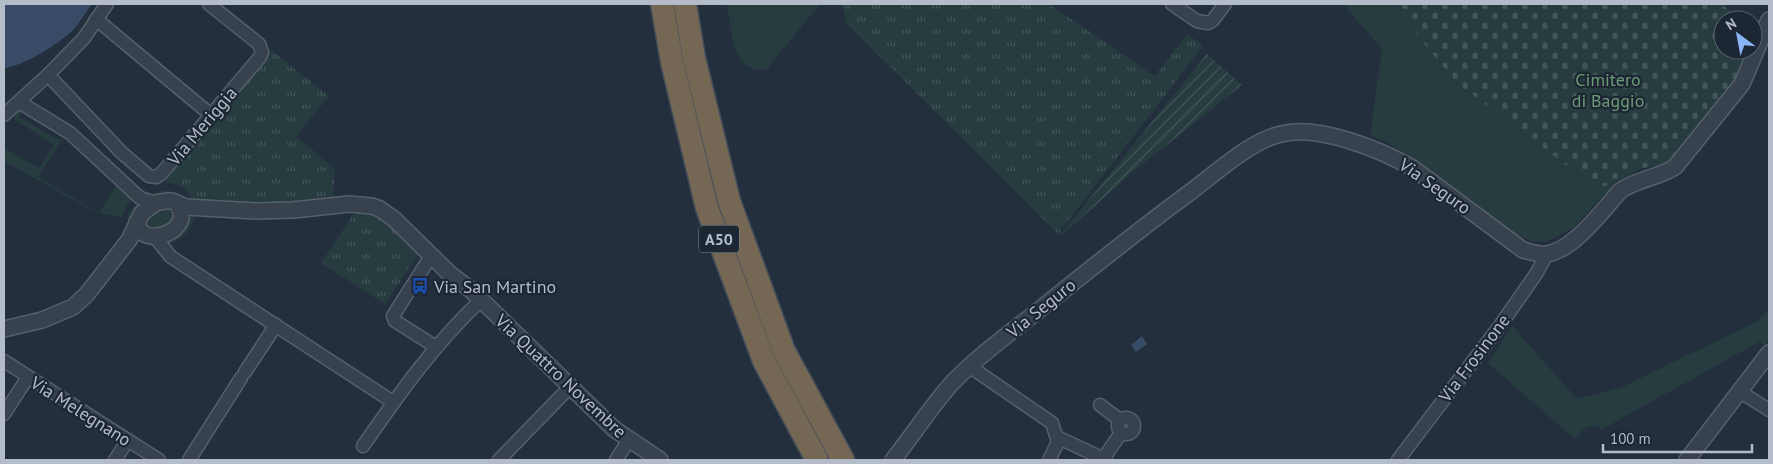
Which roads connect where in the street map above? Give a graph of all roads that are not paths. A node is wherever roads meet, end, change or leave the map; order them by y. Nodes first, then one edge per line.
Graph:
1 (107, 4) edge
2 (209, 4) edge
3 (662, 4) edge
4 (686, 4) edge
5 (1172, 4) edge
6 (1225, 4) edge
7 (96, 19) junction
8 (1769, 20) edge
9 (48, 75) junction
10 (19, 102) junction
11 (211, 115) junction
12 (4, 116) edge
13 (179, 210) junction
14 (144, 225) junction
15 (1547, 254) junction
16 (431, 256) junction
17 (481, 300) junction
18 (276, 325) junction
19 (4, 329) edge
20 (436, 347) junction
21 (1769, 353) edge
22 (4, 361) edge
23 (969, 366) junction
24 (28, 377) junction
25 (570, 387) junction
26 (1739, 391) junction
27 (396, 398) junction
28 (1100, 405) dead end
29 (1769, 410) edge
30 (4, 414) edge
31 (1057, 437) junction
32 (128, 440) junction
33 (629, 440) junction
34 (363, 446) dead end
35 (832, 458) edge
36 (1105, 459) edge
37 (115, 460) edge
38 (159, 460) edge
39 (189, 460) edge
40 (499, 460) edge
41 (616, 460) edge
42 (660, 460) edge
43 (893, 460) edge
44 (1049, 460) edge
45 (1398, 460) edge
46 (1687, 460) edge

1 - 7 street
2 - 11 street, Via Meriggia
3 - 35 highway, A50
4 - 35 highway, A50
5 - 6 street
7 - 9 street
7 - 11 street
8 - 15 street
9 - 10 street
9 - 11 street, Via Meriggia
10 - 12 street
10 - 14 street
13 - 14 street, Via Quattro Novembre
13 - 14 street
13 - 16 street, Via Quattro Novembre
14 - 18 street
14 - 19 street
15 - 23 street, Via Seguro
15 - 45 street, Via Frosinone
16 - 17 street, Via Quattro Novembre
16 - 20 street
17 - 20 street
17 - 25 street, Via Quattro Novembre
18 - 27 street
18 - 39 street
20 - 27 street
21 - 26 street
22 - 24 street, Via Melegnano
23 - 31 street
23 - 43 street, Via Seguro
24 - 30 street
24 - 32 street, Via Melegnano
25 - 33 street, Via Quattro Novembre
25 - 40 street
26 - 29 street
26 - 46 street
27 - 34 street
28 - 36 street
31 - 36 street
31 - 44 street
32 - 37 street
32 - 38 street, Via Melegnano
33 - 41 street
33 - 42 street, Via Quattro Novembre

